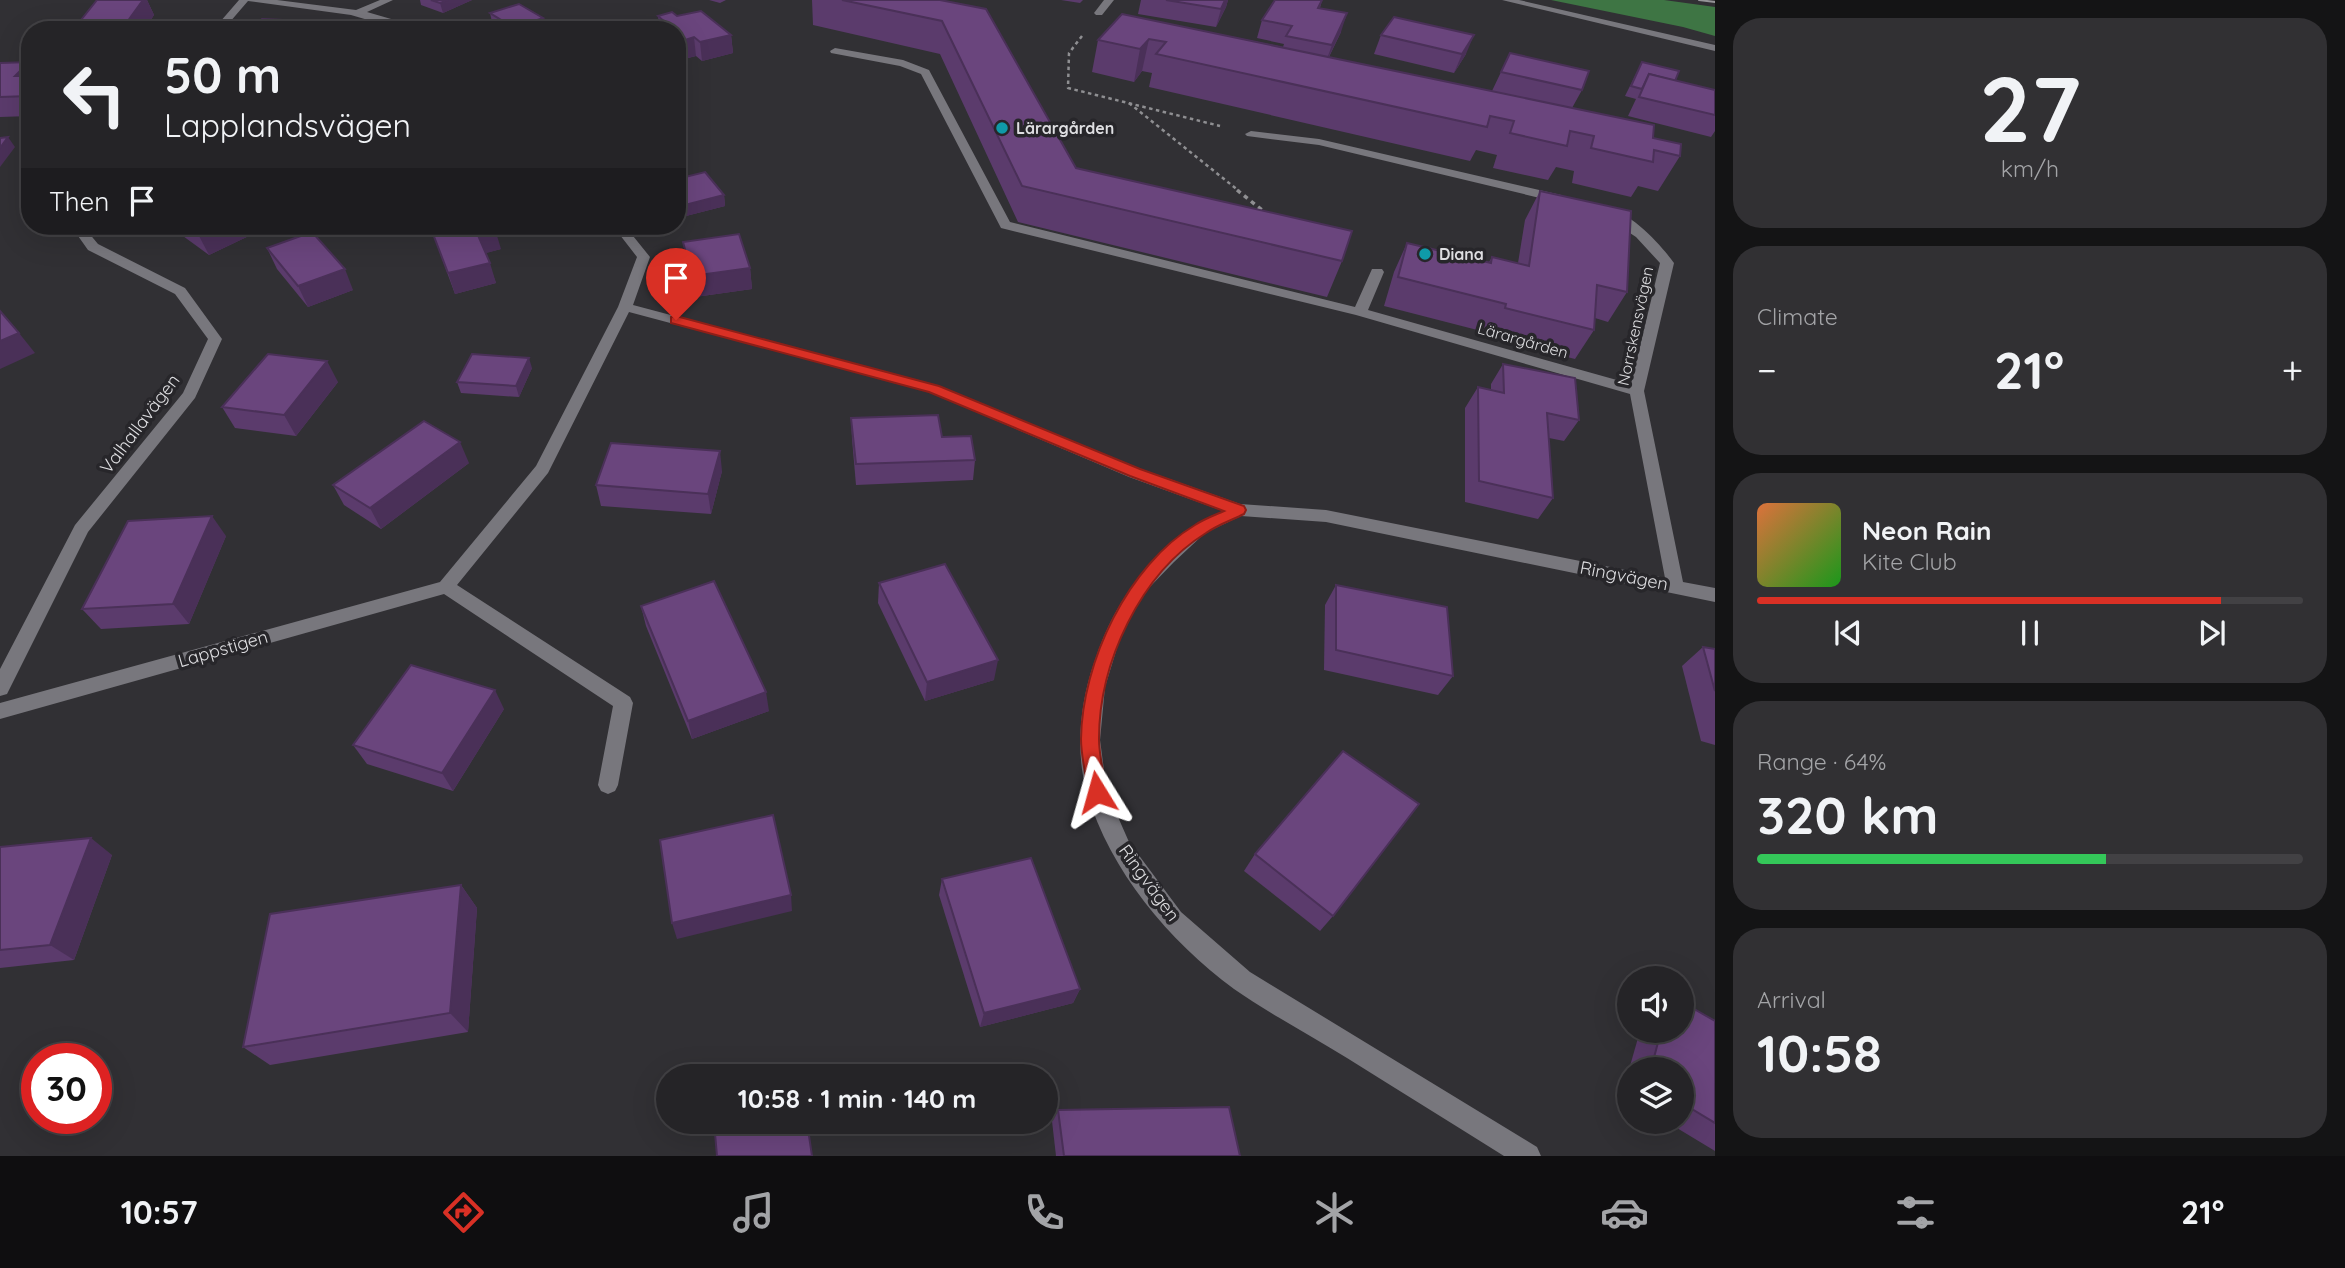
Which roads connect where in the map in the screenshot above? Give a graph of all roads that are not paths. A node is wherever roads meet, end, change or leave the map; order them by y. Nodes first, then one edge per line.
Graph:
1 (243, 0) edge
2 (252, 0) edge
3 (388, 0) edge
4 (1109, 0) edge
5 (1507, 0) edge
6 (1099, 13) road end
7 (355, 14) junction
8 (226, 21) edge
9 (386, 21) edge
10 (1715, 48) edge
11 (835, 51) dead end
12 (1251, 134) road end
13 (1571, 202) edge
14 (1598, 208) edge
15 (83, 235) edge
16 (626, 235) edge
17 (1377, 272) dead end
18 (625, 307) junction
19 (1360, 312) junction
20 (1637, 391) junction
21 (1239, 510) junction
22 (1675, 586) junction
23 (446, 587) junction
24 (1715, 595) edge
25 (0, 688) edge
26 (0, 711) edge
27 (608, 785) dead end
28 (1528, 1156) edge

1 - 8 street
2 - 7 street
3 - 7 street
4 - 6 street
5 - 10 street
7 - 9 street
11 - 19 street, Lärargården
12 - 13 street
14 - 20 street, Norrskensvägen
15 - 25 street, Valhallavägen
16 - 18 street
17 - 19 street
18 - 21 street
18 - 23 street
19 - 20 street, Lärargården
20 - 22 street, Norrskensvägen
21 - 22 street, Ringvägen
21 - 28 street, Ringvägen
22 - 24 street, Ringvägen
23 - 26 street, Lappstigen
23 - 27 street

